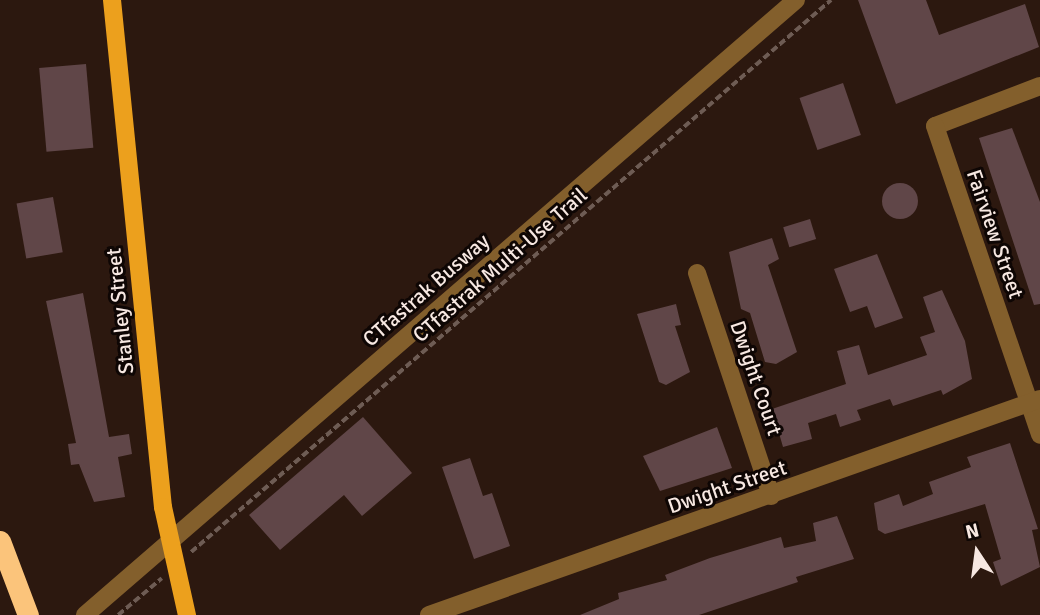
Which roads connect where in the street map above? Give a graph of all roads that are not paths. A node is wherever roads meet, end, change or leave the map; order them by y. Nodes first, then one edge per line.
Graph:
1 (112, 0) edge
2 (796, 0) edge
3 (1040, 86) edge
4 (697, 273) dead end
5 (1035, 401) edge
6 (1040, 435) edge
7 (771, 496) junction
8 (0, 541) edge
9 (168, 544) junction
10 (28, 615) edge
11 (85, 615) edge
12 (187, 615) edge
13 (429, 615) edge

1 - 9 main road, Stanley Street
2 - 9 street, CTfastrak Busway
3 - 5 street, Fairview Street
4 - 7 street, Dwight Court
5 - 6 street, Fairview Street
5 - 7 street, Dwight Street
7 - 13 street, Dwight Street
8 - 10 highway
9 - 11 street, CTfastrak Busway
9 - 12 main road, Stanley Street

